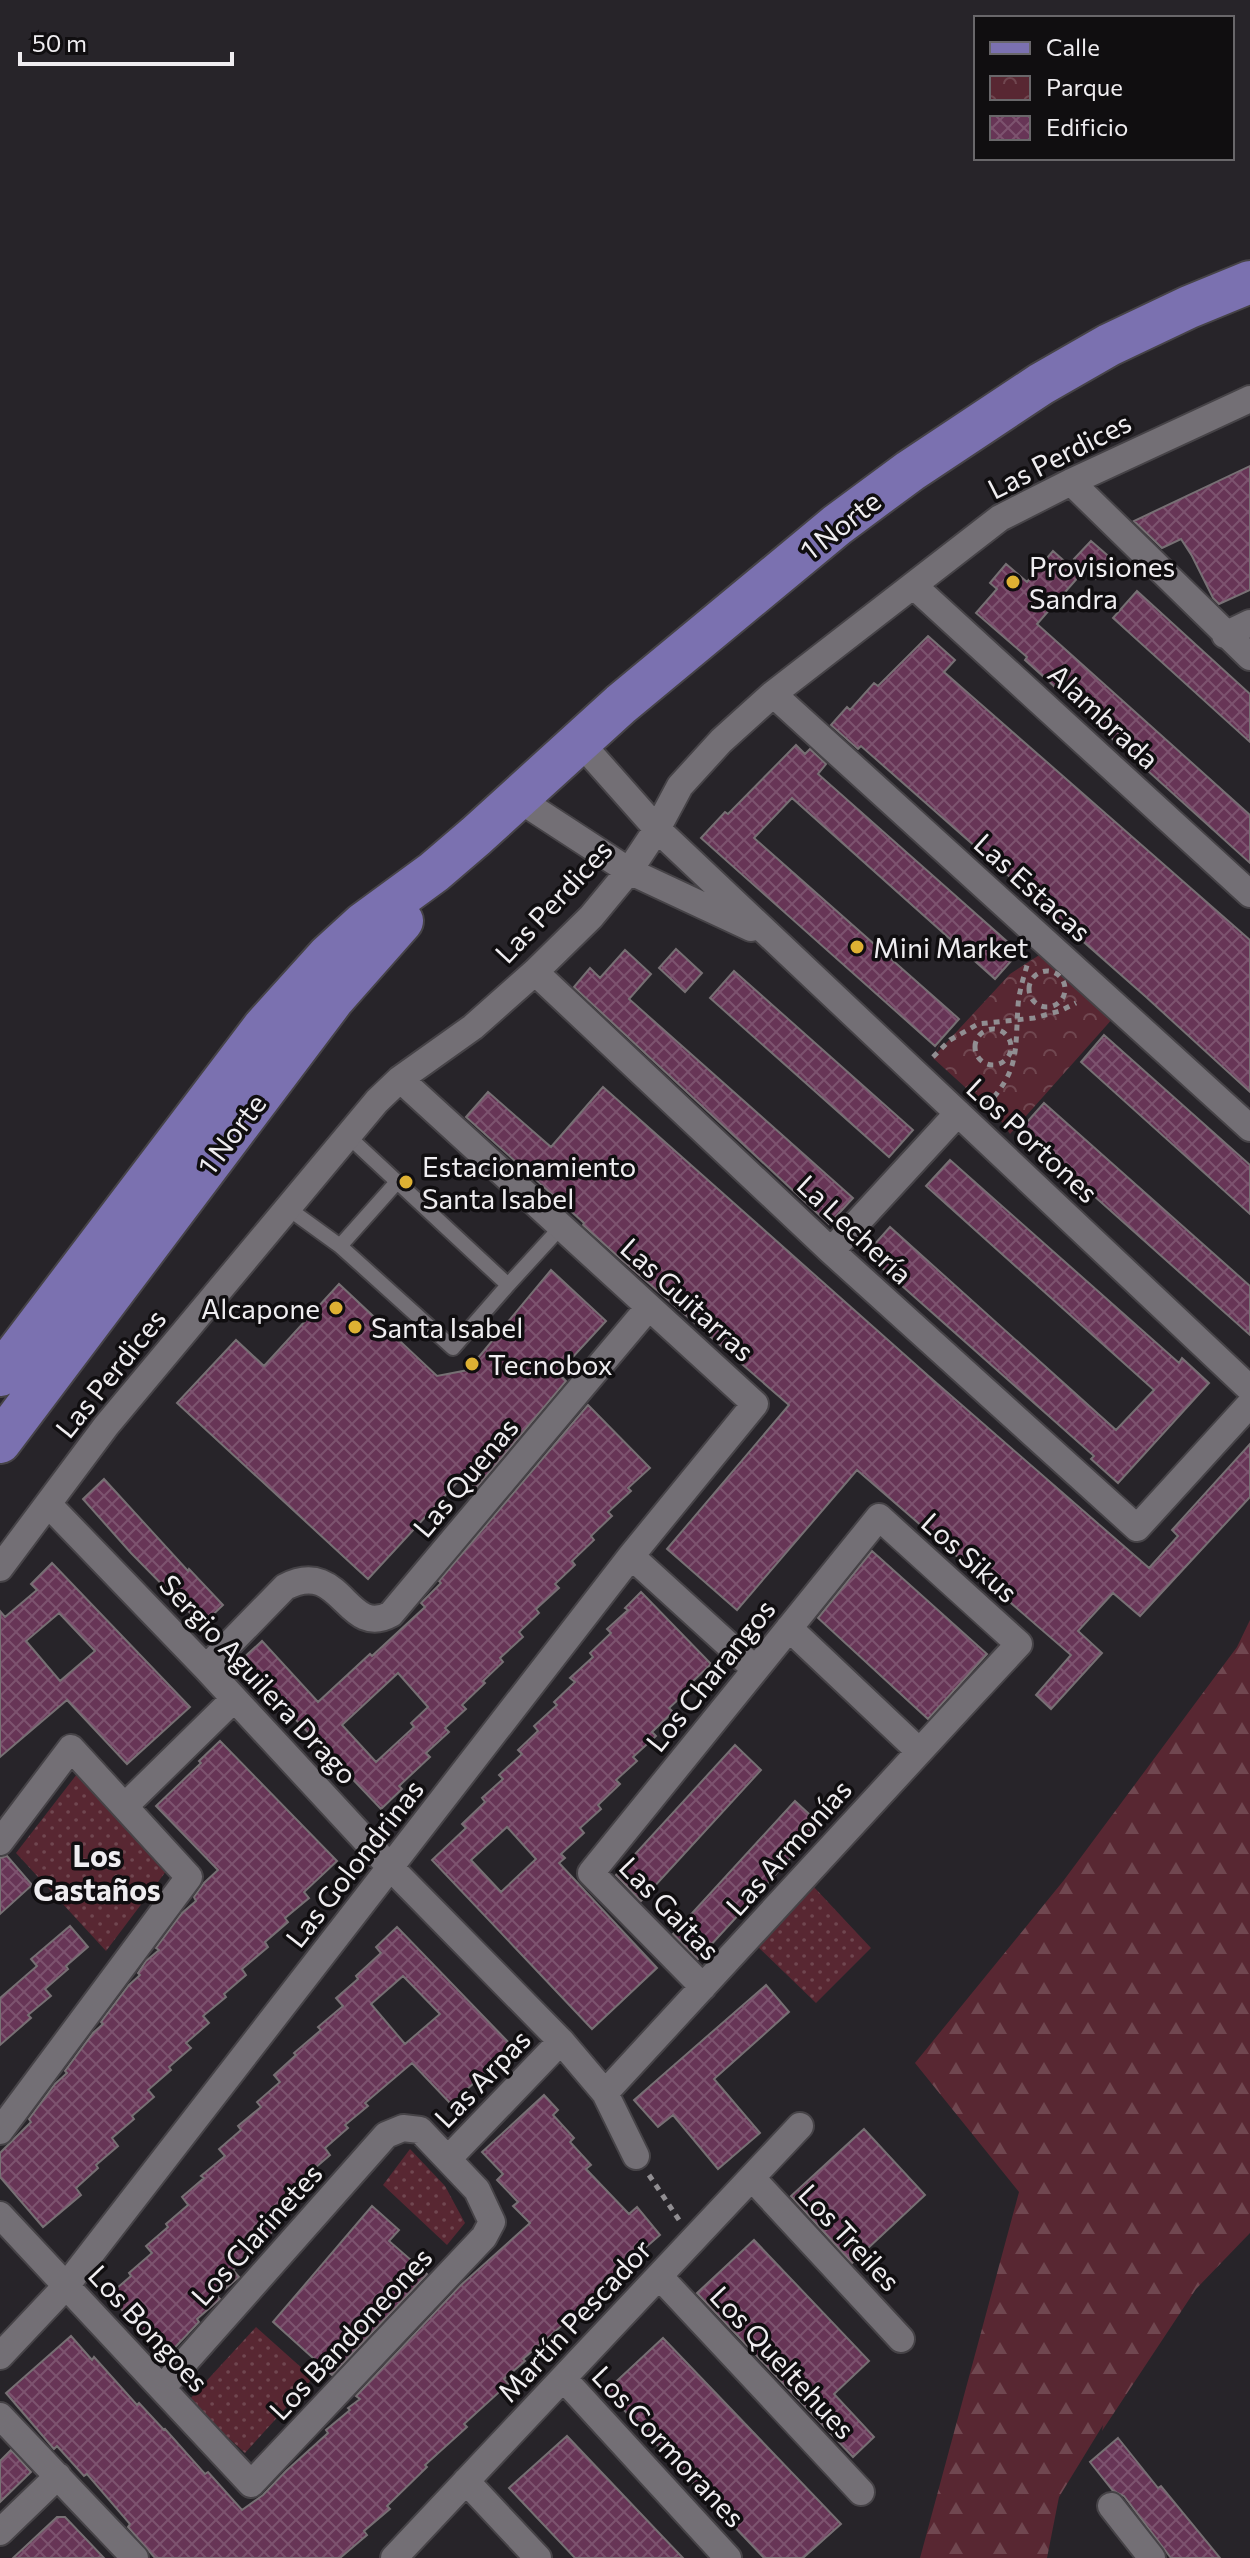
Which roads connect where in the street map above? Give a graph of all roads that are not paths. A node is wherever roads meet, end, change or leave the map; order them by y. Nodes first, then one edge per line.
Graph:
1 (1250, 282) edge
2 (1250, 399) edge
3 (1071, 482) junction
4 (914, 586) junction
5 (1250, 623) edge
6 (1225, 635) junction
7 (1250, 657) edge
8 (773, 694) junction
9 (579, 741) junction
10 (517, 798) junction
11 (657, 829) junction
12 (476, 836) junction
13 (629, 871) junction
14 (1250, 894) edge
15 (773, 938) junction
16 (535, 972) junction
17 (400, 1079) junction
18 (967, 1121) junction
19 (1250, 1128) edge
20 (348, 1136) junction
21 (397, 1182) junction
22 (289, 1209) junction
23 (561, 1227) junction
24 (340, 1246) junction
25 (831, 1251) junction
26 (508, 1285) junction
27 (649, 1307) junction
28 (0, 1375) edge
29 (1250, 1389) edge
30 (755, 1404) joint
31 (1250, 1404) edge
32 (0, 1442) edge
33 (48, 1504) junction
34 (879, 1517) joint
35 (631, 1556) junction
36 (0, 1568) edge
37 (789, 1628) junction
38 (1019, 1644) joint
39 (206, 1668) junction
40 (755, 1669) junction
41 (234, 1699) junction
42 (919, 1751) junction
43 (125, 1806) junction
44 (0, 1842) edge
45 (391, 1868) junction
46 (591, 1873) joint
47 (703, 1987) junction
48 (561, 2041) junction
49 (605, 2093) junction
50 (800, 2126) dead end
51 (0, 2131) edge
52 (636, 2156) road end
53 (448, 2159) junction
54 (752, 2178) junction
55 (0, 2215) edge
56 (659, 2276) junction
57 (66, 2286) junction
58 (901, 2339) dead end
59 (0, 2356) edge
60 (563, 2378) junction
61 (162, 2388) junction
62 (0, 2416) edge
63 (58, 2476) junction
64 (466, 2481) junction
65 (251, 2484) joint
66 (861, 2492) dead end
67 (1111, 2506) dead end
68 (0, 2532) edge
69 (135, 2558) edge
70 (394, 2558) edge
71 (538, 2558) edge
72 (728, 2558) edge
73 (1152, 2558) edge

1 - 9 main road, 1 Norte
2 - 3 street, Las Perdices
3 - 4 street, Las Perdices
3 - 6 street
4 - 8 street, Las Perdices
4 - 14 street, Alambrada
5 - 6 street
6 - 7 street
8 - 11 street, Las Perdices
8 - 19 street, Las Estacas
9 - 10 main road, 1 Norte
9 - 11 street, Los Portones
10 - 12 main road, 1 Norte
10 - 13 street, Los Portones
11 - 13 street, Las Perdices
11 - 15 street, Los Portones
12 - 28 main road, 1 Norte
12 - 32 main road, 1 Norte
13 - 15 street, Los Portones
13 - 16 street, Las Perdices
15 - 18 street, Los Portones
16 - 17 street, Las Perdices
16 - 25 street, La Lechería
17 - 20 street, Las Perdices
17 - 23 street, Las Guitarras
18 - 25 street
18 - 29 street, Los Portones
20 - 21 lane
20 - 22 street, Las Perdices
21 - 24 lane
21 - 26 lane
22 - 24 lane
22 - 33 street, Las Perdices
23 - 26 lane
23 - 27 street, Las Guitarras
24 - 26 lane
25 - 31 street, La Lechería
27 - 30 street, Las Guitarras
27 - 39 street, Las Quenas
30 - 35 street, Las Golondrinas
33 - 36 street, Las Perdices
33 - 39 street, Sergio Aguilera Drago
34 - 37 street, Los Charangos
34 - 38 street, Los Sikus
35 - 40 street
35 - 45 street, Las Golondrinas
37 - 40 street, Los Charangos
37 - 42 street
38 - 42 street, Las Armonías
39 - 41 street, Sergio Aguilera Drago
40 - 46 street, Los Charangos
41 - 43 street
41 - 45 street, Sergio Aguilera Drago
42 - 47 street, Las Armonías
43 - 44 street
43 - 51 street
45 - 48 street, Sergio Aguilera Drago
45 - 57 street, Las Golondrinas
46 - 47 street, Las Gaitas
47 - 49 street, Las Armonías
48 - 49 street, Sergio Aguilera Drago
48 - 53 street, Las Arpas
49 - 52 street, Sergio Aguilera Drago
50 - 54 street, Martín Pescador
53 - 61 street, Los Clarinetes
53 - 65 street, Los Bandoneones
54 - 56 street, Martín Pescador
54 - 58 street, Los Treiles
55 - 57 street, Los Bongoes
56 - 60 street, Martín Pescador
56 - 66 street, Los Queltehues
57 - 59 street, Las Golondrinas
57 - 61 street, Los Bongoes
60 - 64 street, Martín Pescador
60 - 72 street, Los Cormoranes
61 - 65 street, Los Bongoes
62 - 63 street
63 - 68 street
63 - 69 street
64 - 70 street, Martín Pescador
64 - 71 street
67 - 73 street

